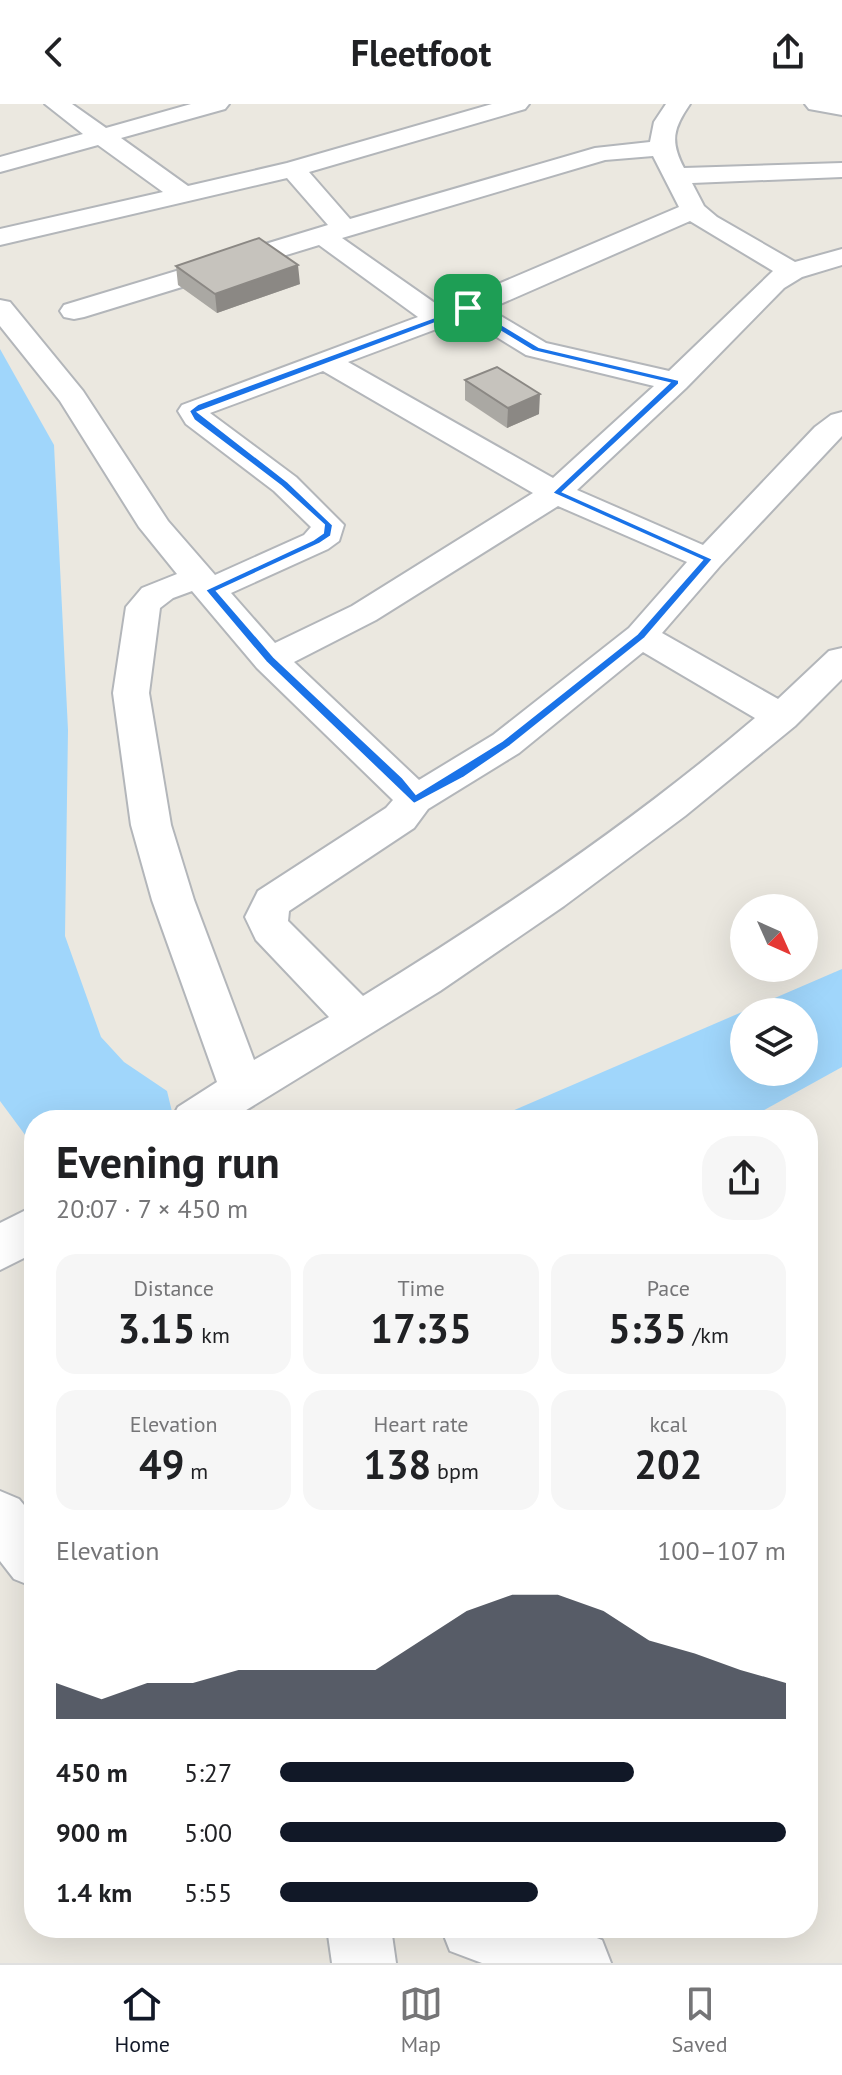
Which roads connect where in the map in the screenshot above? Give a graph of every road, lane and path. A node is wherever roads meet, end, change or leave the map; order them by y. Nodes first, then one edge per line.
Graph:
1 (57, 104) edge
2 (217, 104) edge
3 (517, 104) edge
4 (678, 104) edge
5 (817, 104) edge
6 (418, 108) dead end
7 (842, 108) edge
8 (454, 121) junction
9 (102, 138) junction
10 (661, 148) junction
11 (0, 165) edge
12 (293, 169) junction
13 (842, 170) edge
14 (677, 176) junction
15 (184, 195) junction
16 (693, 210) junction
17 (334, 232) junction
18 (0, 237) edge
19 (842, 257) edge
20 (792, 271) junction
21 (0, 308) edge
22 (468, 308) junction
23 (74, 311) dead end
24 (439, 319) junction
25 (324, 360) junction
26 (676, 382) junction
27 (842, 421) edge
28 (556, 493) junction
29 (708, 559) junction
30 (205, 584) junction
31 (641, 636) junction
32 (842, 659) edge
33 (270, 660) junction
34 (782, 717) junction
35 (414, 800) junction
36 (359, 1020) junction
37 (221, 1102) edge
38 (0, 1518) edge
39 (24, 1548) edge
40 (360, 1938) edge
41 (503, 1938) edge
42 (364, 1963) edge
43 (579, 1963) edge

1 - 9 street
2 - 9 street
3 - 8 street
4 - 10 street
5 - 7 street
6 - 8 street
8 - 12 street
9 - 11 street
9 - 15 street
10 - 14 street
10 - 17 street
12 - 15 street
12 - 17 street
13 - 14 street
14 - 16 street
15 - 18 street
16 - 20 street
16 - 22 street
17 - 23 street
17 - 24 street
19 - 20 street
20 - 26 street
21 - 30 street
22 - 24 street
22 - 26 street
24 - 25 street
25 - 28 street
25 - 30 street
26 - 28 street
27 - 29 street
28 - 29 street
28 - 33 street
29 - 31 street
30 - 33 street
30 - 37 street
31 - 34 street
31 - 35 street
32 - 34 street
33 - 35 street
34 - 36 street
35 - 36 street
36 - 37 street
38 - 39 street
40 - 42 street
41 - 43 street

